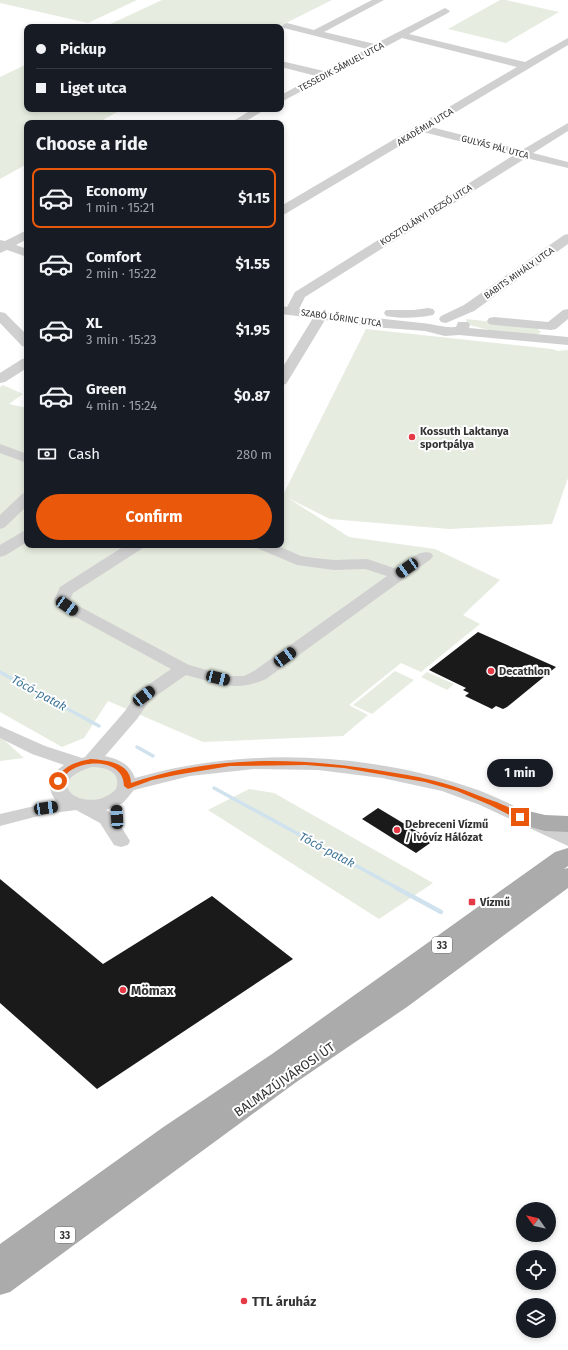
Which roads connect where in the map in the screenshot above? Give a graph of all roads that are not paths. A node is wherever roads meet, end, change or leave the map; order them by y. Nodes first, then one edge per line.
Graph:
1 (379, 0) edge
2 (445, 11) dead end
3 (287, 26) dead end
4 (315, 33) junction
5 (401, 35) junction
6 (568, 41) edge
7 (377, 48) junction
8 (284, 65) edge
9 (527, 66) junction
10 (326, 75) junction
11 (284, 96) edge
12 (255, 112) edge
13 (241, 120) edge
14 (568, 126) edge
15 (422, 128) junction
16 (524, 154) junction
17 (568, 165) edge
18 (284, 209) edge
19 (24, 235) edge
20 (568, 238) edge
21 (2, 246) edge
22 (24, 252) edge
23 (286, 310) edge
24 (428, 312) dead end
25 (568, 313) edge
26 (0, 316) edge
27 (321, 316) junction
28 (340, 318) junction
29 (494, 321) dead end
30 (451, 324) junction
31 (551, 326) junction
32 (546, 339) junction
33 (24, 340) edge
34 (568, 341) edge
35 (286, 363) edge
36 (24, 364) edge
37 (0, 379) edge
38 (0, 448) edge
39 (24, 458) edge
40 (24, 500) edge
41 (0, 524) edge
42 (24, 537) edge
43 (132, 548) edge
44 (270, 548) edge
45 (0, 552) edge
46 (425, 556) dead end
47 (398, 574) junction
48 (183, 670) junction
49 (131, 715) junction
50 (0, 731) edge
51 (24, 744) junction
52 (86, 762) junction
53 (116, 766) junction
54 (190, 770) junction
55 (59, 784) junction
56 (122, 793) junction
57 (80, 805) junction
58 (520, 817) junction
59 (0, 818) edge
60 (568, 824) edge
61 (568, 840) edge
62 (568, 856) edge
63 (568, 876) edge
64 (0, 1260) edge
65 (0, 1282) edge

1 - 4 street
2 - 5 street, TESSEDIK SÁMUEL UTCA
3 - 4 street
4 - 7 street
5 - 7 street, TESSEDIK SÁMUEL UTCA
5 - 9 street
6 - 9 street, AKADÉMIA UTCA
7 - 10 street, TESSEDIK SÁMUEL UTCA
8 - 10 street
9 - 15 street, AKADÉMIA UTCA
10 - 11 street, TESSEDIK SÁMUEL UTCA
12 - 13 street
14 - 16 street, KOSZTOLÁNYI DEZSŐ UTCA
15 - 16 street, GULYÁS PÁL UTCA
15 - 18 street, AKADÉMIA UTCA
16 - 17 street, GULYÁS PÁL UTCA
16 - 23 street, KOSZTOLÁNYI DEZSŐ UTCA
19 - 21 street
20 - 30 street, BABITS MIHÁLY UTCA
21 - 22 street
23 - 27 street, SZABÓ LŐRINC UTCA
24 - 28 street
25 - 31 street
26 - 33 street
27 - 28 street, SZABÓ LŐRINC UTCA
27 - 35 street
28 - 30 street, SZABÓ LŐRINC UTCA
29 - 31 street
30 - 32 street, SZABÓ LŐRINC UTCA
31 - 32 street
32 - 34 street, SZABÓ LŐRINC UTCA
36 - 37 street
38 - 39 street
40 - 41 street
42 - 45 street
43 - 48 street
44 - 47 street
46 - 47 street
47 - 48 street
48 - 49 street
49 - 52 street
49 - 53 street
50 - 51 street
51 - 52 street
51 - 55 street
52 - 53 street
52 - 55 street
53 - 54 street
53 - 56 street
54 - 56 street
54 - 58 street
55 - 57 street
55 - 59 street
56 - 57 street
56 - 57 street
57 - 59 street
58 - 60 main road
58 - 61 street
62 - 64 main road, BALMAZÚJVÁROSI ÚT / 33
63 - 65 main road, BALMAZÚJVÁROSI ÚT / 33

